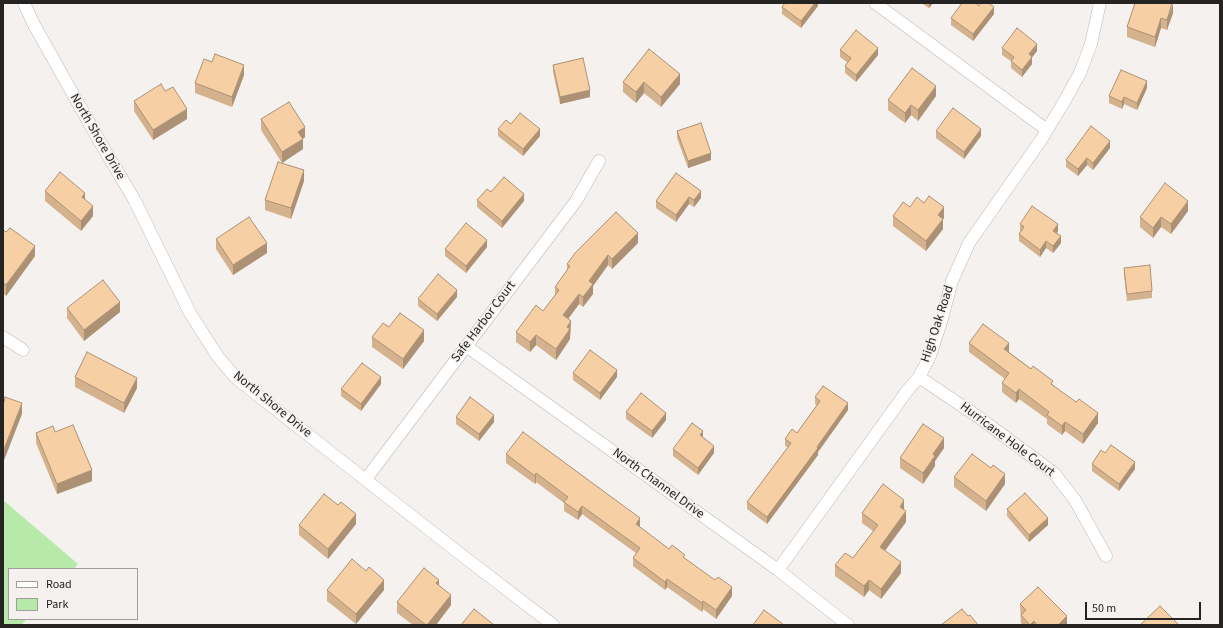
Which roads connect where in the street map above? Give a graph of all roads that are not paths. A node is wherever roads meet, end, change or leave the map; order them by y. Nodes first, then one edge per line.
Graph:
1 (24, 3) edge
2 (874, 3) edge
3 (1100, 3) edge
4 (1047, 130) junction
5 (599, 162) dead end
6 (3, 337) edge
7 (466, 346) junction
8 (23, 350) dead end
9 (919, 377) junction
10 (366, 479) junction
11 (1106, 556) dead end
12 (778, 570) junction
13 (553, 625) edge
14 (848, 625) edge

1 - 10 street, North Shore Drive
2 - 4 street
3 - 4 street, High Oak Road
4 - 9 street, High Oak Road
5 - 7 street, Safe Harbor Court
6 - 8 street
7 - 10 street, Safe Harbor Court
7 - 12 street, North Channel Drive
9 - 11 street, Hurricane Hole Court
9 - 12 street, High Oak Road
10 - 13 street, North Shore Drive
12 - 14 street, North Channel Drive

